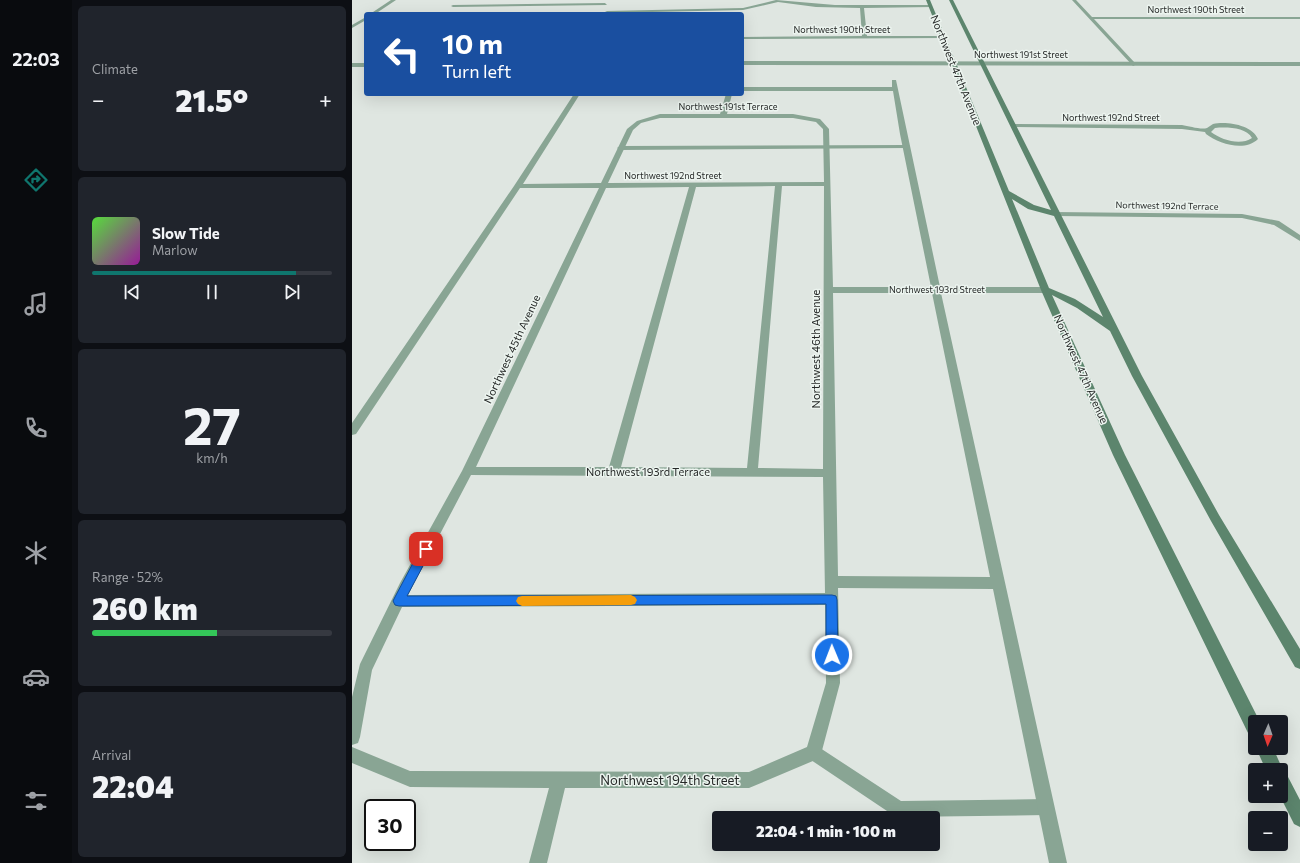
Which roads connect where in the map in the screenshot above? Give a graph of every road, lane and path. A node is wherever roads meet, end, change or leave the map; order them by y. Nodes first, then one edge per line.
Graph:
1 (394, 0) edge
2 (779, 0) edge
3 (928, 0) edge
4 (951, 0) edge
5 (1074, 0) edge
6 (604, 2) edge
7 (453, 6) dead end
8 (862, 6) junction
9 (930, 6) junction
10 (375, 12) edge
11 (606, 12) edge
12 (682, 12) edge
13 (1091, 18) junction
14 (1300, 18) edge
15 (364, 19) edge
16 (352, 27) edge
17 (744, 38) edge
18 (865, 38) junction
19 (943, 38) junction
20 (744, 63) edge
21 (954, 63) junction
22 (982, 63) junction
23 (1133, 64) junction
24 (1300, 64) edge
25 (352, 65) edge
26 (364, 65) edge
27 (744, 89) edge
28 (576, 96) edge
29 (728, 96) edge
30 (723, 116) junction
31 (818, 120) joint
32 (639, 122) joint
33 (1014, 126) junction
34 (1208, 130) junction
35 (906, 147) junction
36 (620, 148) junction
37 (827, 148) junction
38 (779, 184) junction
39 (828, 184) junction
40 (603, 185) junction
41 (693, 185) junction
42 (518, 186) junction
43 (1005, 191) junction
44 (1056, 214) junction
45 (1300, 239) edge
46 (828, 290) junction
47 (937, 290) junction
48 (1045, 290) junction
49 (1114, 331) junction
50 (352, 431) edge
51 (468, 471) junction
52 (614, 472) junction
53 (752, 473) junction
54 (829, 473) junction
55 (831, 582) junction
56 (998, 583) junction
57 (832, 600) junction
58 (399, 601) junction
59 (1300, 662) edge
60 (1248, 715) edge
61 (352, 737) edge
62 (814, 752) junction
63 (352, 755) edge
64 (559, 779) junction
65 (1288, 795) edge
66 (1046, 807) junction
67 (1300, 818) edge
68 (538, 863) edge
69 (1058, 863) edge

1 - 10 street
2 - 8 street
2 - 12 street
3 - 9 main road, Northwest 47th Avenue
4 - 22 main road, Northwest 47th Avenue
5 - 13 street
6 - 7 street
6 - 11 street
8 - 9 street
8 - 18 street
9 - 19 main road, Northwest 47th Avenue
13 - 14 street, Northwest 190th Street
13 - 23 street
15 - 16 street
17 - 18 street, Northwest 190th Street
18 - 19 street, Northwest 190th Street
19 - 21 main road, Northwest 47th Avenue
20 - 21 street, Northwest 191st Street
21 - 22 street, Northwest 191st Street
21 - 43 main road, Northwest 47th Avenue
22 - 23 street, Northwest 191st Street
22 - 33 main road, Northwest 47th Avenue
23 - 24 street, Northwest 191st Street
25 - 26 street
27 - 35 street
28 - 42 street
29 - 30 street
30 - 31 street, Northwest 191st Terrace
30 - 32 street, Northwest 191st Terrace
31 - 37 street, Northwest 46th Avenue
32 - 36 street, Northwest 45th Avenue
33 - 34 street, Northwest 192nd Street
33 - 44 main road, Northwest 47th Avenue
34 - 34 street, Northwest 192nd Street
35 - 37 street
35 - 47 street
36 - 37 street
36 - 40 street, Northwest 45th Avenue
37 - 39 street, Northwest 46th Avenue
38 - 39 street, Northwest 192nd Street
38 - 41 street, Northwest 192nd Street
38 - 53 street
39 - 46 street, Northwest 46th Avenue
40 - 41 street, Northwest 192nd Street
40 - 42 street, Northwest 192nd Street
40 - 51 street, Northwest 45th Avenue
41 - 52 street
42 - 50 street
43 - 44 main road
43 - 48 main road, Northwest 47th Avenue
44 - 45 street, Northwest 192nd Terrace
44 - 49 main road, Northwest 47th Avenue
46 - 47 street, Northwest 193rd Street
46 - 54 street, Northwest 46th Avenue
47 - 48 street, Northwest 193rd Street
47 - 56 street
48 - 49 main road
48 - 60 main road, Northwest 47th Avenue
49 - 59 main road, Northwest 47th Avenue
51 - 52 street, Northwest 193rd Terrace
51 - 58 street, Northwest 45th Avenue
52 - 53 street, Northwest 193rd Terrace
53 - 54 street, Northwest 193rd Terrace
54 - 55 street, Northwest 46th Avenue
55 - 56 street
55 - 57 street
56 - 66 street
57 - 58 street
57 - 62 street
58 - 61 street
62 - 64 street, Northwest 194th Street
62 - 66 street
63 - 64 street, Northwest 194th Street
64 - 68 street
65 - 67 main road
66 - 69 street

